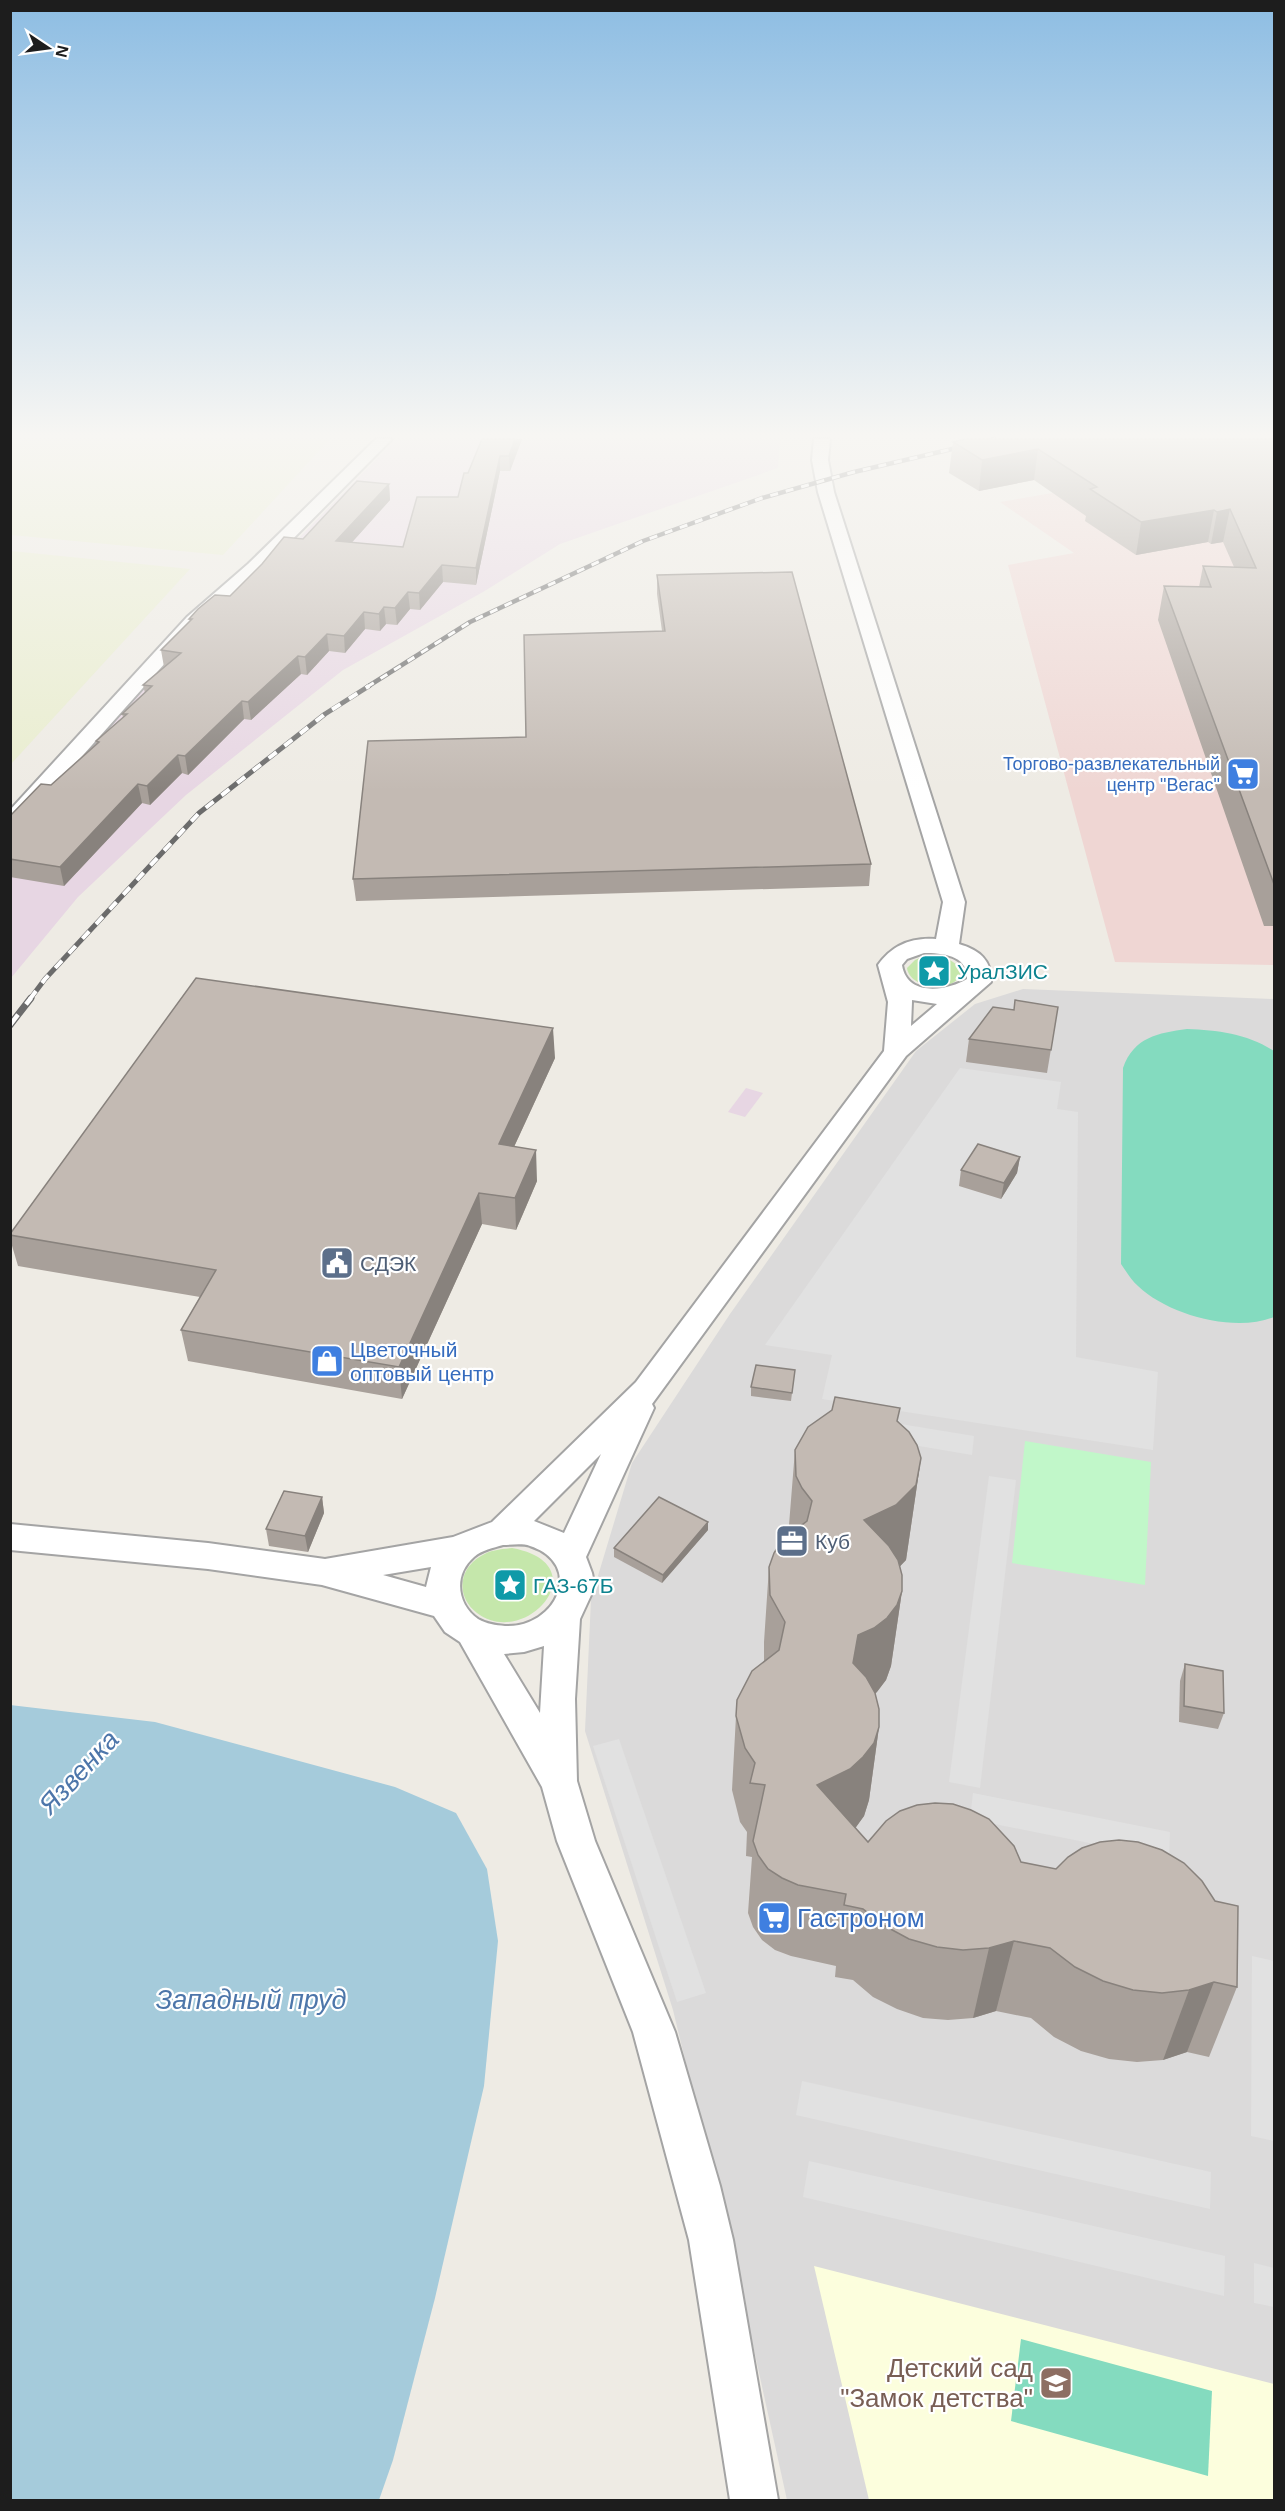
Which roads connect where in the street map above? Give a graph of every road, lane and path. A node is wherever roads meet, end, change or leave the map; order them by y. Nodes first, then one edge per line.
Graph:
1 (266, 556) edge
2 (846, 556) edge
3 (10, 824) edge
4 (947, 947) junction
5 (894, 981) junction
6 (962, 995) junction
7 (897, 1051) junction
8 (647, 1390) junction
9 (503, 1532) junction
10 (10, 1537) edge
11 (461, 1550) junction
12 (569, 1557) junction
13 (322, 1572) junction
14 (447, 1606) junction
15 (563, 1618) junction
16 (473, 1633) junction
17 (560, 1784) junction
18 (754, 2500) edge

1 - 3 street
2 - 4 street
4 - 5 street
4 - 6 street
5 - 6 street
5 - 7 street
6 - 7 street
7 - 8 street
8 - 9 street
8 - 12 street
9 - 11 street
9 - 12 street
10 - 13 street
11 - 13 street
11 - 14 street
12 - 15 street
13 - 14 street
14 - 16 street
15 - 16 street
15 - 17 street
16 - 17 street
17 - 18 street

